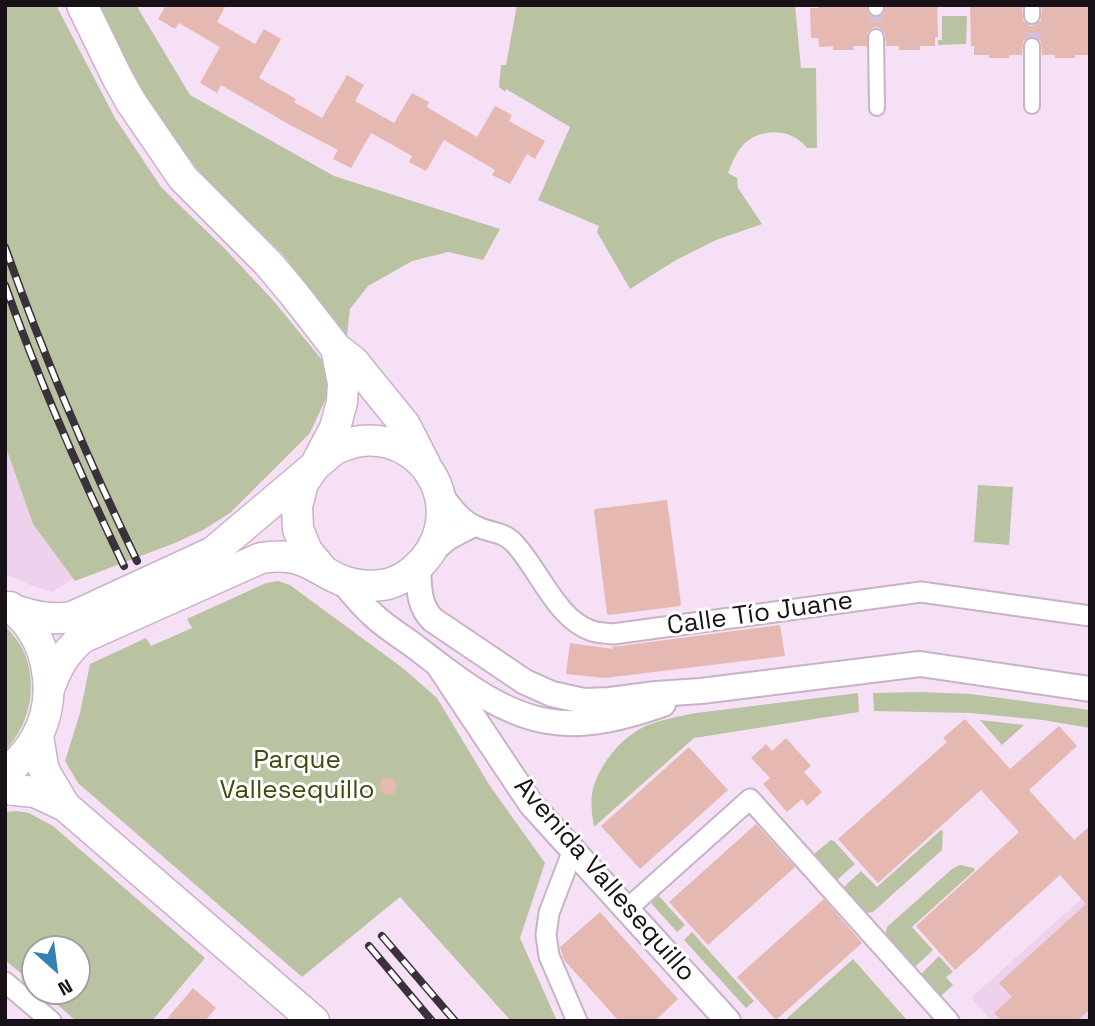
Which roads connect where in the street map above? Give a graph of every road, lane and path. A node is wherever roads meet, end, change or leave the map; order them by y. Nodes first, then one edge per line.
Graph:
1 (82, 5) edge
2 (876, 37) tunnel mouth
3 (1032, 46) tunnel mouth
4 (1032, 106) dead end
5 (877, 108) dead end
6 (336, 348) junction
7 (316, 464) junction
8 (432, 477) junction
9 (475, 526) junction
10 (422, 562) junction
11 (332, 575) junction
12 (10, 607) edge
13 (1090, 616) edge
14 (439, 666) junction
15 (49, 689) junction
16 (1090, 689) edge
17 (701, 691) junction
18 (38, 736) junction
19 (5, 773) edge
20 (5, 789) edge
21 (65, 806) junction
22 (573, 850) junction
23 (627, 909) junction
24 (5, 982) edge
25 (51, 1021) edge
26 (314, 1021) edge
27 (577, 1021) edge
28 (728, 1021) edge
29 (949, 1021) edge

1 - 6 main road
2 - 5 street
3 - 4 street
6 - 7 main road
6 - 8 main road
7 - 8 main road
7 - 11 main road
7 - 12 main road
8 - 9 street, Calle Tío Juane
8 - 10 main road
9 - 10 street
9 - 13 street, Calle Tío Juane
10 - 11 main road
10 - 17 street
11 - 14 street
11 - 15 main road
12 - 15 main road
14 - 17 street
14 - 22 street, Avenida Vallesequillo
15 - 18 main road
16 - 17 street
18 - 19 main road
18 - 21 main road
20 - 21 main road
21 - 26 main road
22 - 23 street, Avenida Vallesequillo
22 - 27 street
23 - 28 street, Avenida Vallesequillo
23 - 29 street
24 - 25 street

